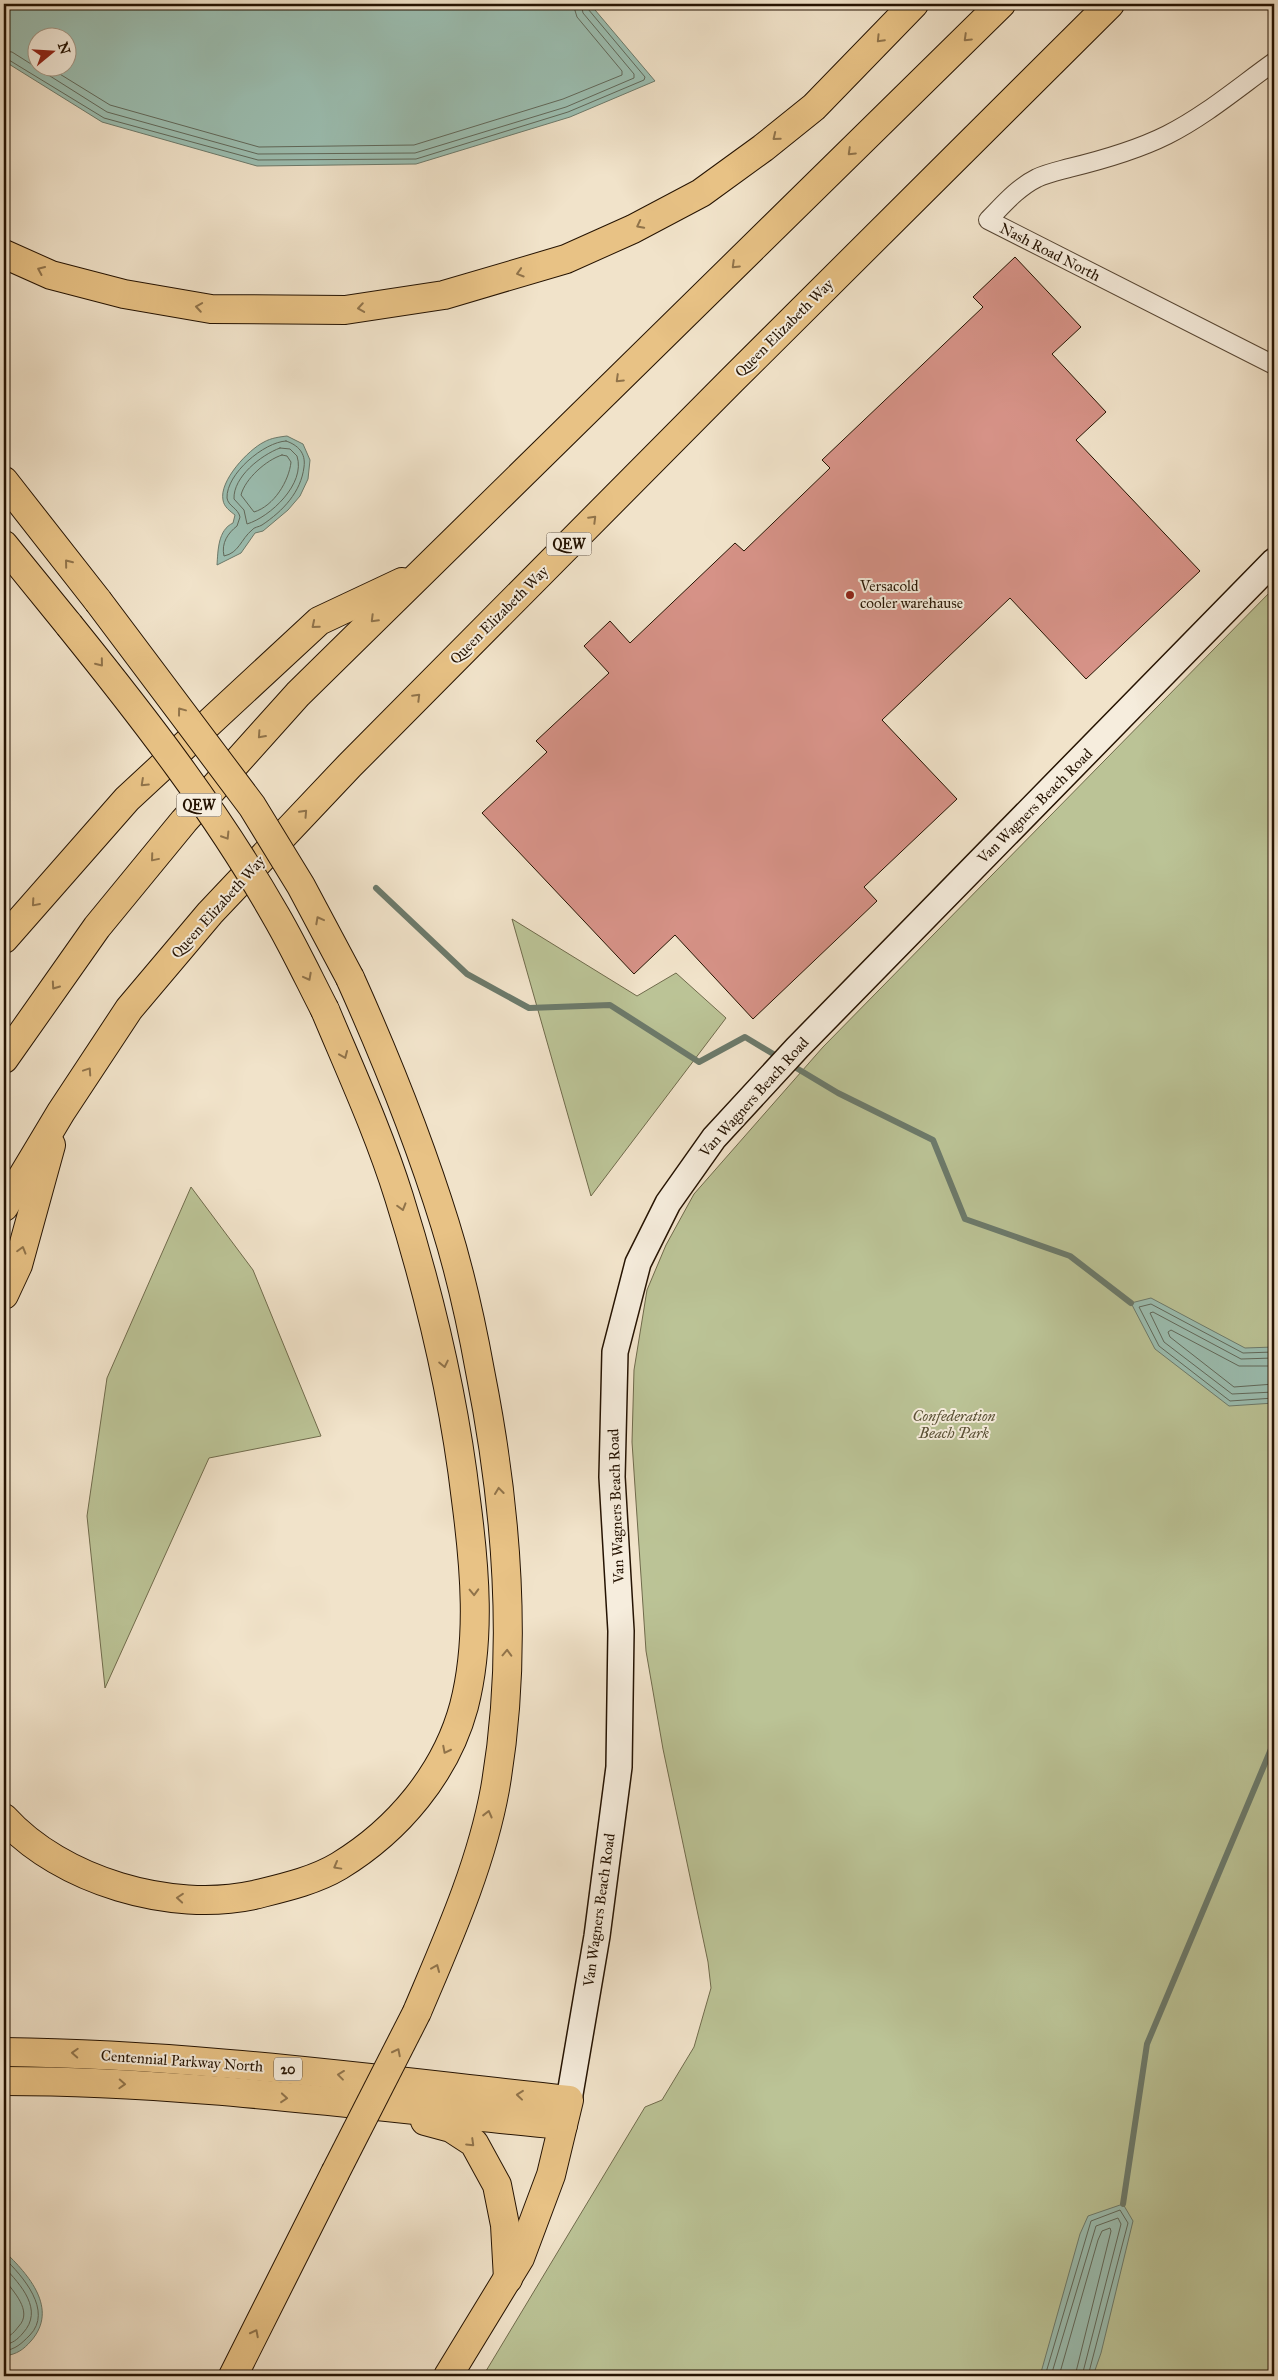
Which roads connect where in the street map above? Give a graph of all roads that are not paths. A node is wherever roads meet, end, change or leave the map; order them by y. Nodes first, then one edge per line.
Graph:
1 (914, 4) edge
2 (1001, 4) edge
3 (1110, 4) edge
4 (1274, 62) edge
5 (4, 254) edge
6 (1274, 365) edge
7 (4, 481) edge
8 (4, 545) edge
9 (1274, 561) edge
10 (422, 573) junction
11 (4, 939) edge
12 (4, 1059) edge
13 (61, 1112) junction
14 (4, 1207) edge
15 (4, 1295) edge
16 (4, 1818) edge
17 (5, 2052) edge
18 (4, 2080) edge
19 (396, 2109) junction
20 (566, 2112) junction
21 (508, 2279) junction
22 (233, 2376) edge
23 (448, 2376) edge

1 -> 5 main road
2 -> 10 main road, QEW
13 -> 3 main road, Queen Elizabeth Way / QEW
4 - 6 street, Nash Road North
22 -> 7 main road, bridge
8 -> 16 main road, bridge
9 - 20 street, Van Wagners Beach Road
10 -> 11 main road
10 -> 12 main road, QEW
13 - 14 main road, Queen Elizabeth Way / QEW
15 -> 13 main road
20 -> 17 main road, Centennial Parkway North / 20
18 -> 19 main road, Centennial Parkway North / 20
19 - 20 main road, Centennial Parkway North / 20
19 -> 21 main road
20 - 21 main road
21 - 23 main road

